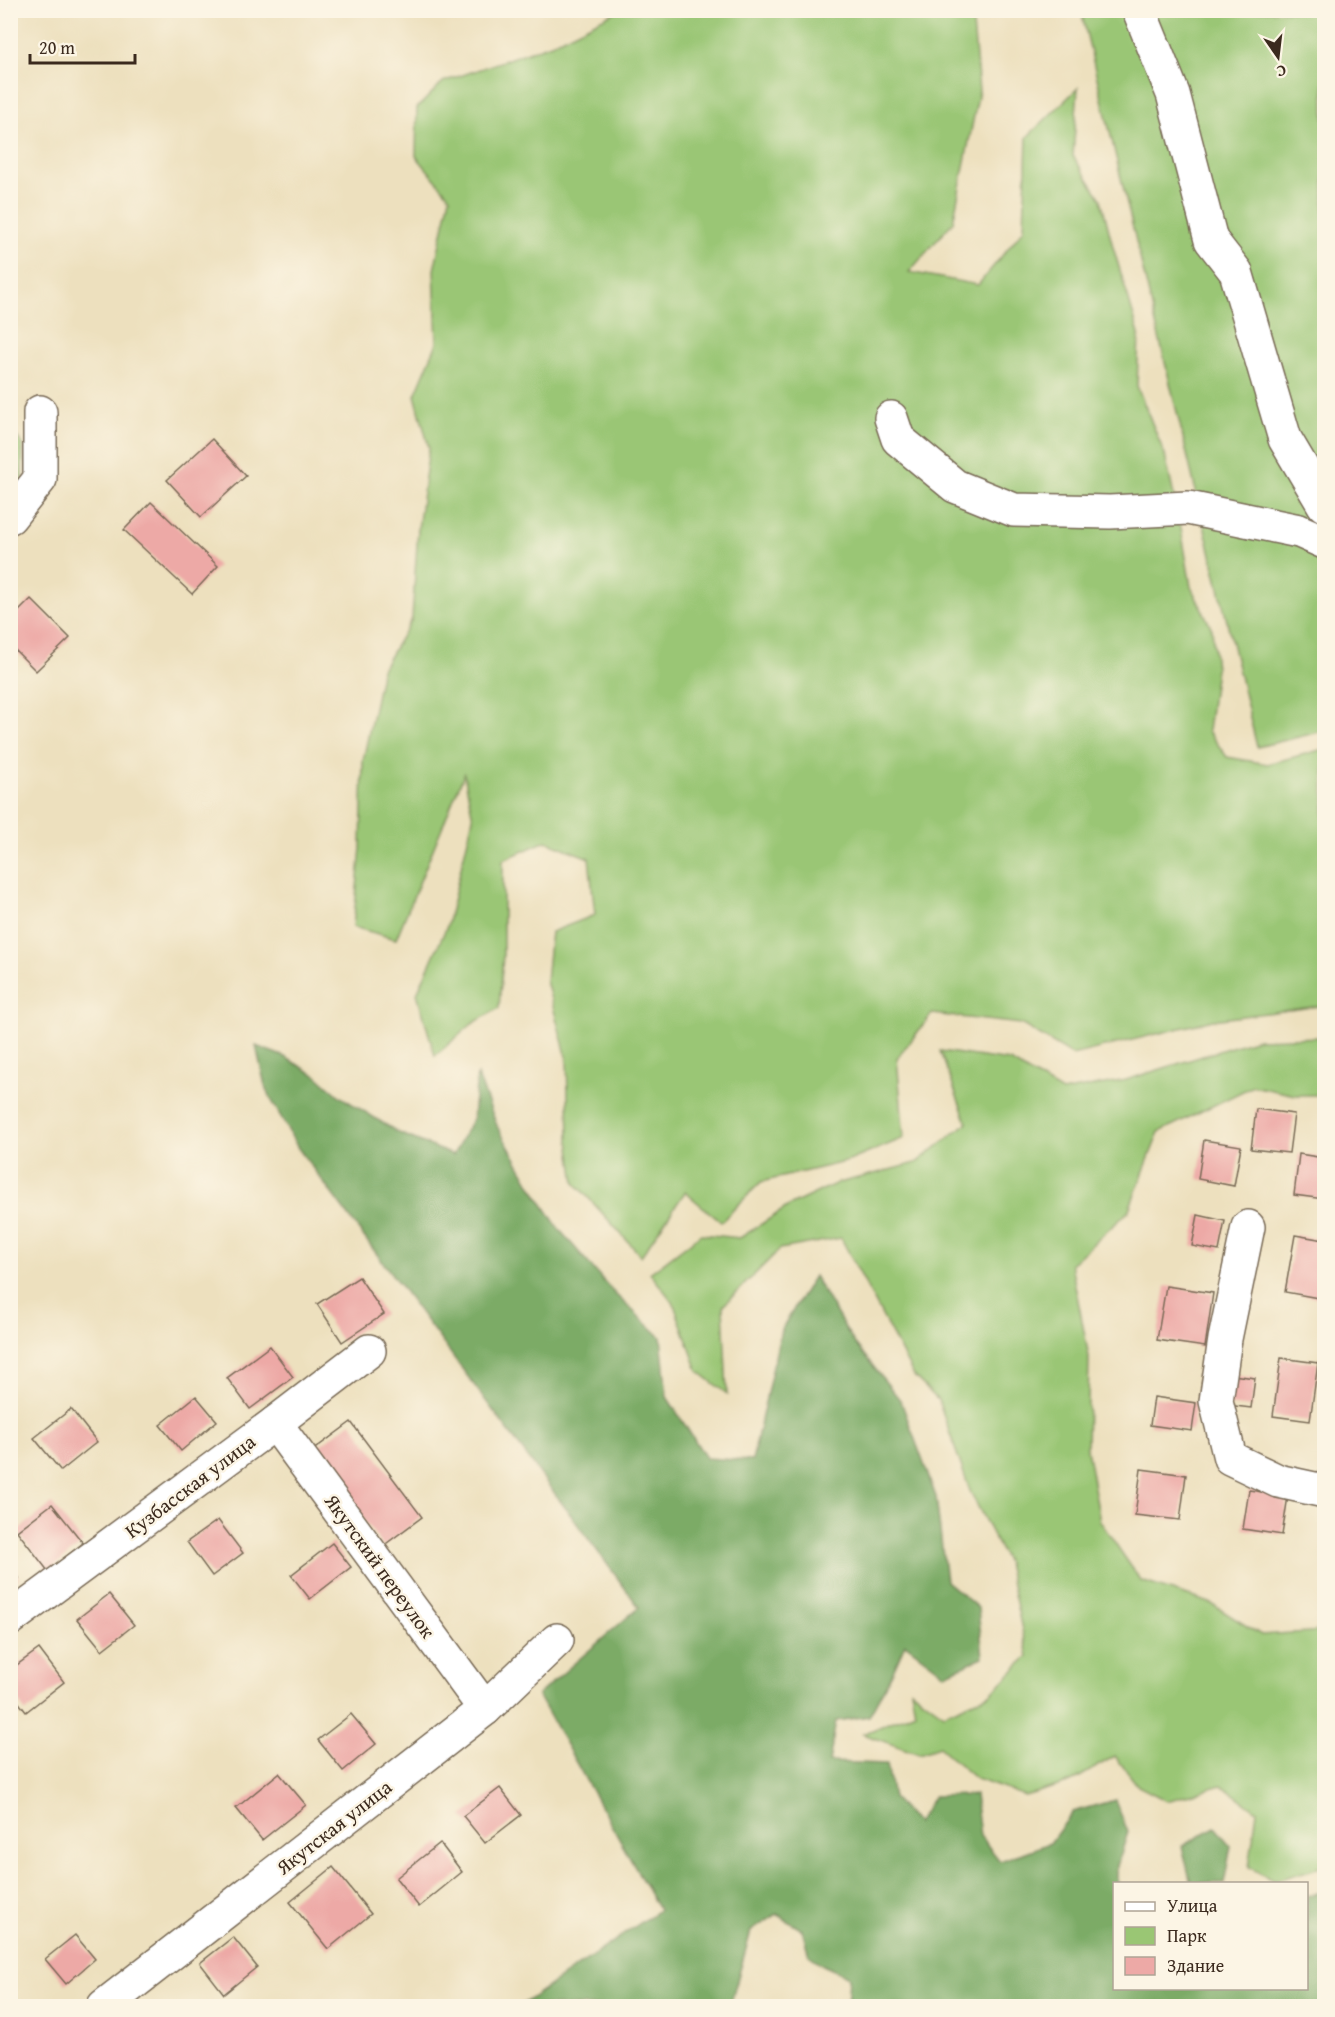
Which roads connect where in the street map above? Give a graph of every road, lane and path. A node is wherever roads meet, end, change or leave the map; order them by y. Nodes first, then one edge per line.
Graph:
1 (1139, 10) edge
2 (40, 412) dead end
3 (891, 418) dead end
4 (1324, 505) edge
5 (10, 517) edge
6 (1324, 542) edge
7 (1248, 1227) dead end
8 (369, 1350) dead end
9 (275, 1423) junction
10 (1324, 1491) edge
11 (10, 1619) edge
12 (557, 1640) dead end
13 (485, 1709) junction
14 (104, 2007) edge

1 - 4 street
2 - 5 street
3 - 6 street
7 - 10 street
8 - 9 street, Кузбасская улица
9 - 11 street, Кузбасская улица
9 - 13 street, Якутский переулок
12 - 13 street, Якутская улица
13 - 14 street, Якутская улица

